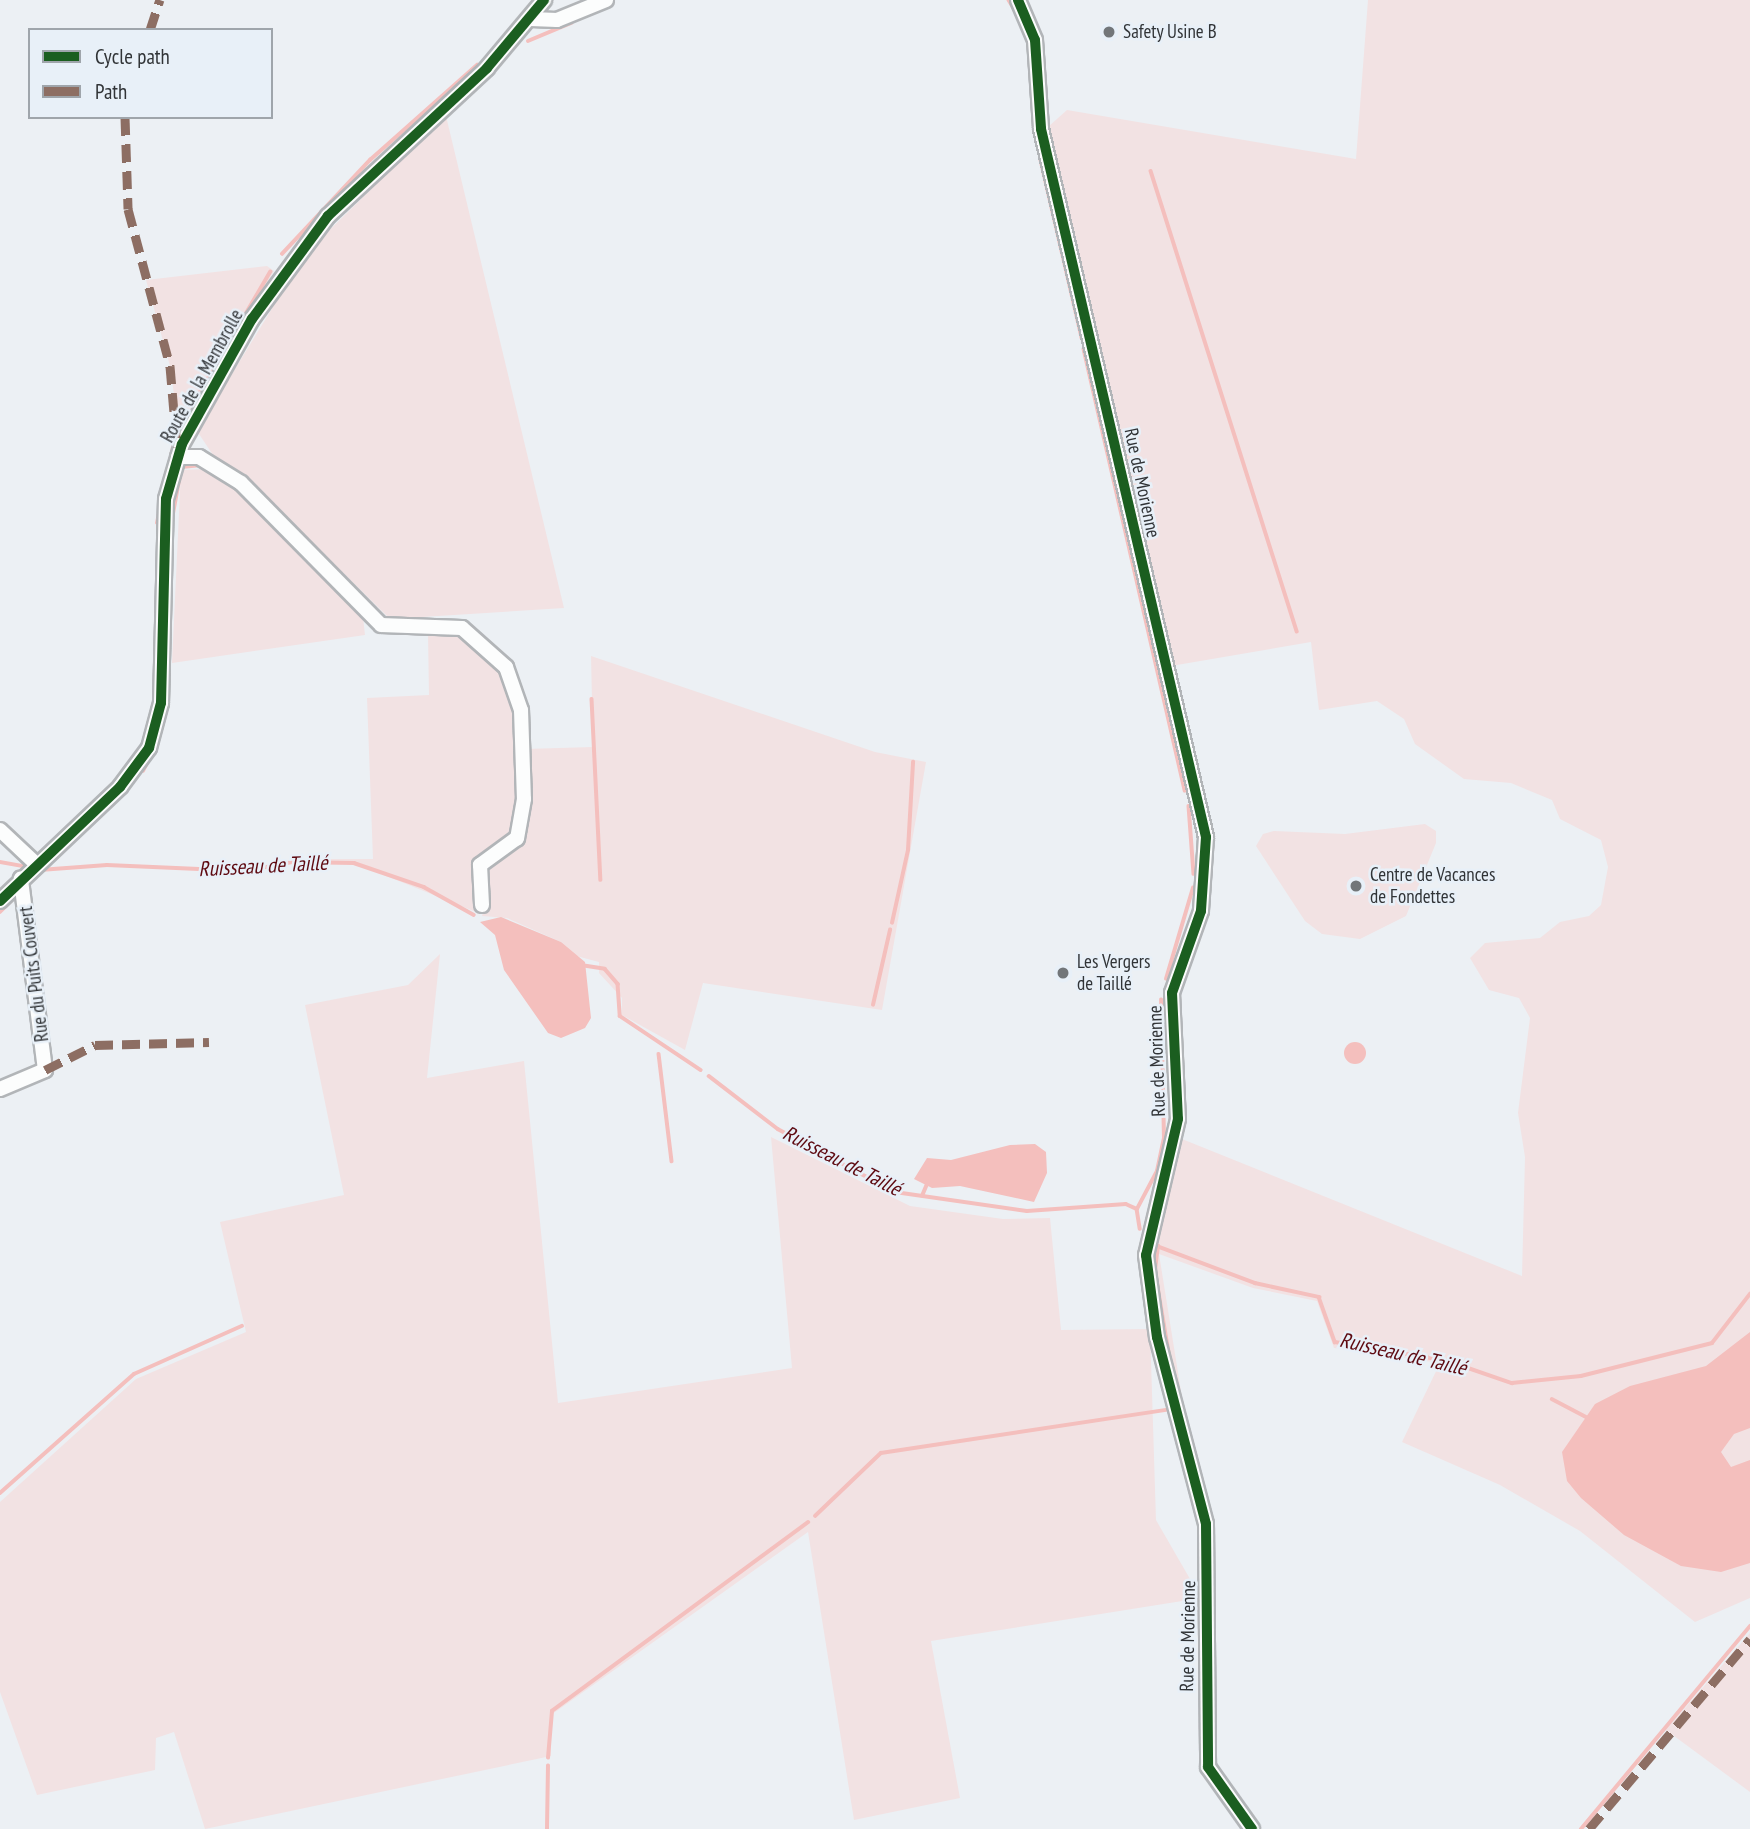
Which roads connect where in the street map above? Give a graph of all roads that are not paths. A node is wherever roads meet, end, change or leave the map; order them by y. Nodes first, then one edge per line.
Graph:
1 (544, 0) edge
2 (606, 0) edge
3 (1018, 0) edge
4 (531, 19) junction
5 (177, 457) junction
6 (0, 830) edge
7 (30, 869) junction
8 (0, 901) edge
9 (482, 905) dead end
10 (0, 1089) edge
11 (1252, 1829) edge

1 - 4 street, Route de la Membrolle
2 - 4 street
3 - 11 street, Rue de Morienne
4 - 5 street, Route de la Membrolle
5 - 7 street, Route de la Membrolle
5 - 9 street
6 - 7 street
7 - 8 street, Route de la Membrolle
7 - 10 street, Rue du Puits Couvert

